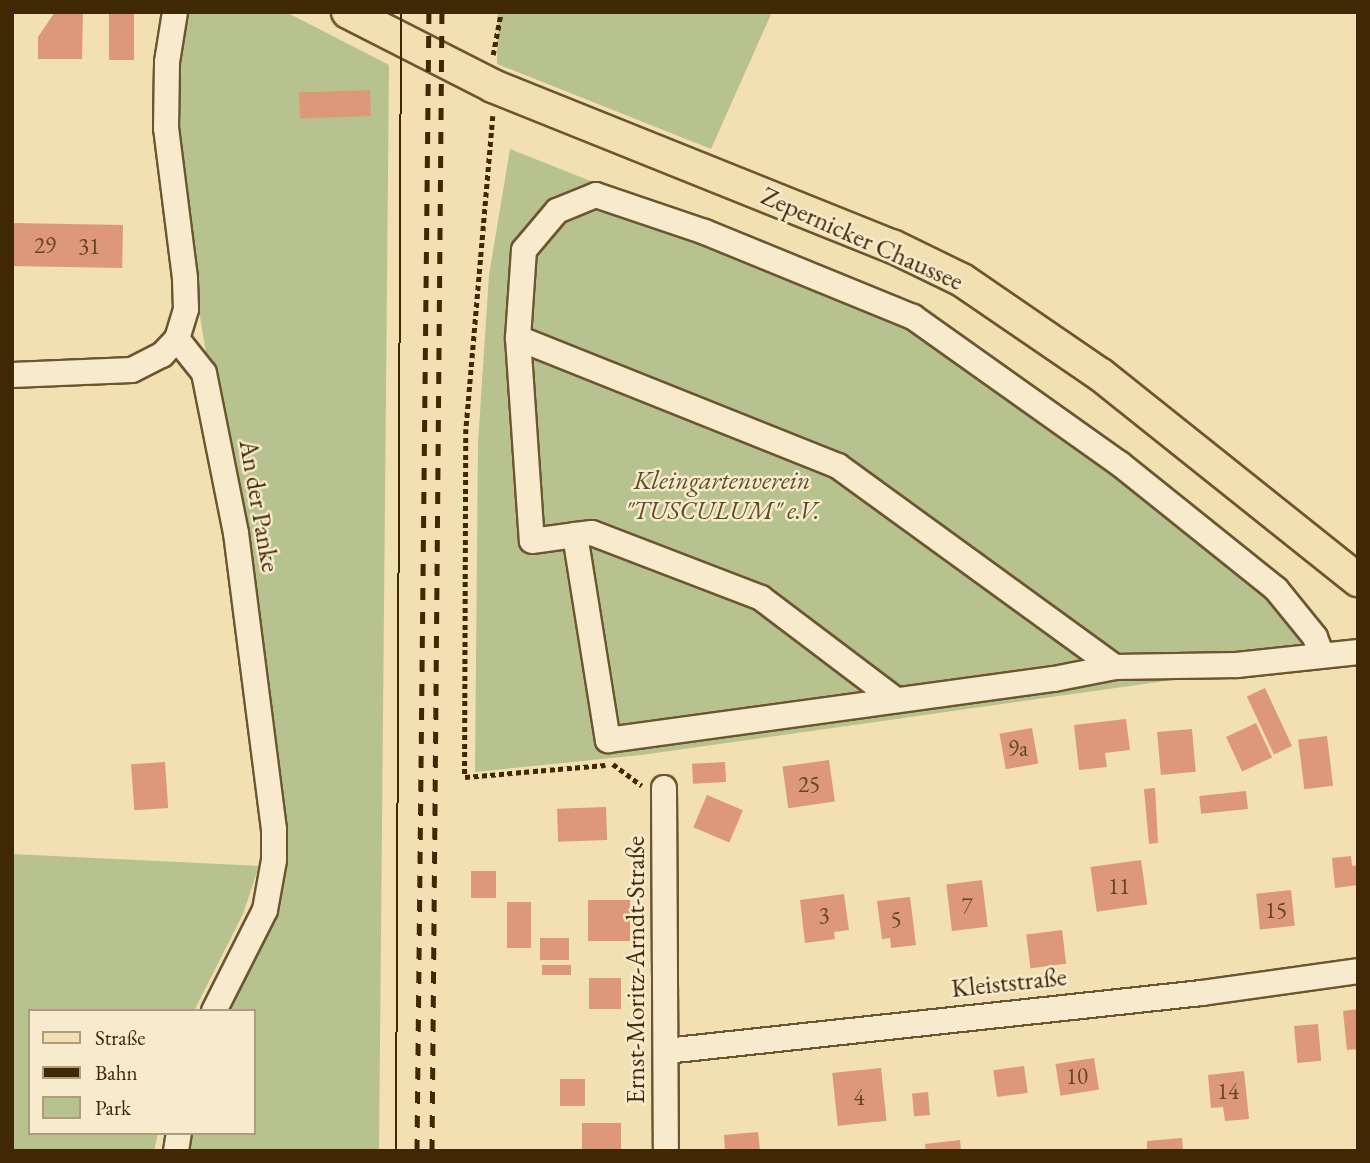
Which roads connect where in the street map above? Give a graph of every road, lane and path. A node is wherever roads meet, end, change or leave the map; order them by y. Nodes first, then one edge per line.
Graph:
1 (175, 12) edge
2 (348, 12) edge
3 (501, 12) edge
4 (493, 86) junction
5 (518, 338) junction
6 (177, 339) junction
7 (12, 375) edge
8 (575, 535) junction
9 (1358, 580) edge
10 (1358, 652) edge
11 (1321, 653) junction
12 (1115, 667) junction
13 (896, 700) junction
14 (664, 788) joint
15 (1358, 971) edge
16 (216, 1009) edge
17 (666, 1051) junction
18 (666, 1151) edge

1 - 6 street
2 - 4 main road, Zepernicker Chaussee
3 - 4 path
4 - 9 main road, Zepernicker Chaussee
4 - 14 path
5 - 8 street
5 - 11 street
5 - 12 street
6 - 7 street
6 - 16 street, An der Panke
8 - 13 street
8 - 13 street
10 - 11 street
11 - 12 street
12 - 13 street
14 - 17 street, Ernst-Moritz-Arndt-Straße
15 - 17 street, Kleiststraße
17 - 18 street, Ernst-Moritz-Arndt-Straße

